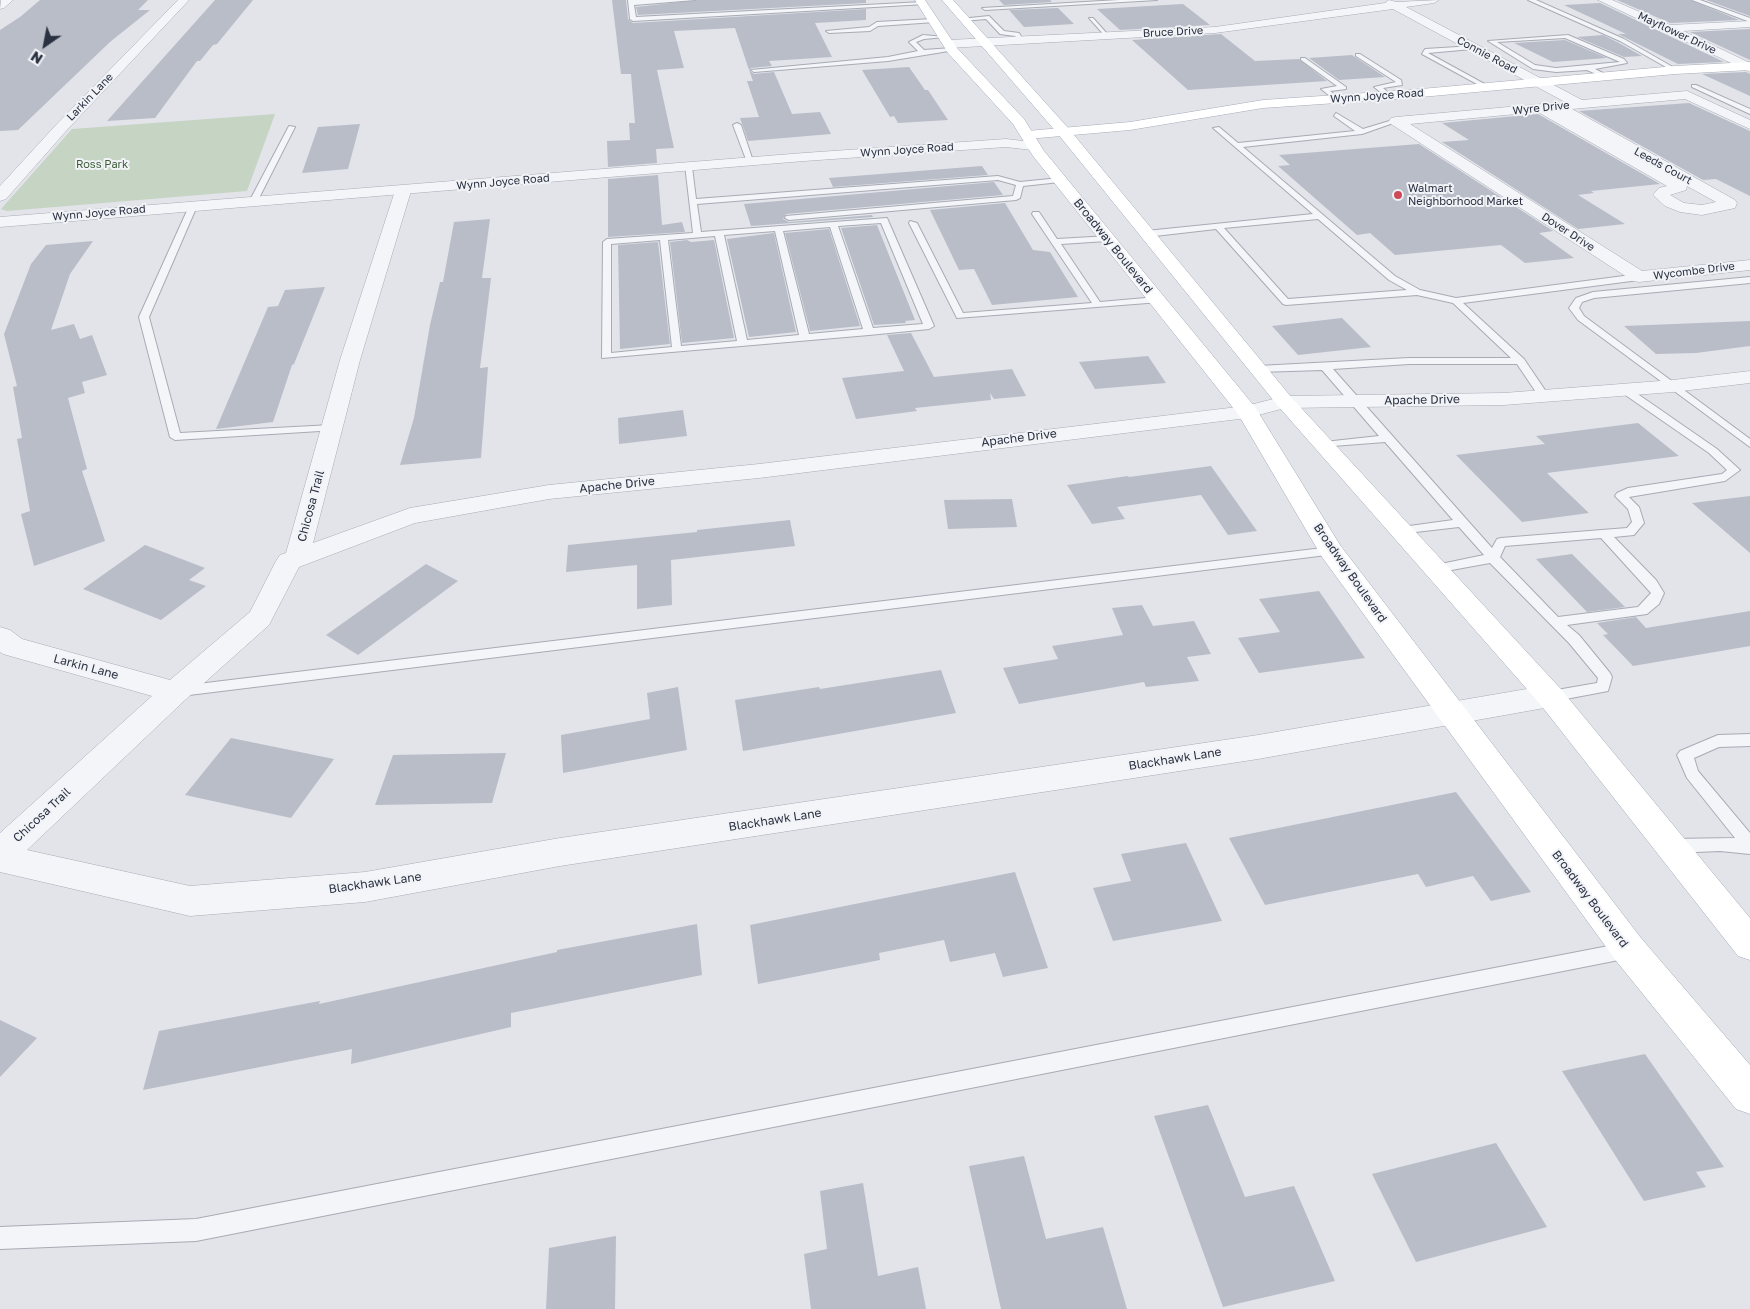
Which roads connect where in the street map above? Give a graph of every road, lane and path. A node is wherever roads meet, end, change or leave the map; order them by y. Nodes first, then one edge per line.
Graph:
1 (8, 0) edge
2 (184, 0) edge
3 (686, 0) edge
4 (692, 0) edge
5 (947, 0) edge
6 (1154, 0) edge
7 (1434, 0) edge
8 (1531, 0) edge
9 (1603, 0) edge
10 (1695, 0) edge
11 (632, 2) edge
12 (897, 2) edge
13 (921, 2) edge
14 (1390, 3) edge
15 (0, 6) edge
16 (688, 8) dead end
17 (985, 8) dead end
18 (666, 10) dead end
19 (667, 18) junction
20 (963, 19) junction
21 (1091, 19) dead end
22 (633, 20) junction
23 (1750, 20) edge
24 (735, 21) dead end
25 (932, 21) junction
26 (1750, 24) edge
27 (636, 27) dead end
28 (1670, 29) junction
29 (991, 30) dead end
30 (999, 30) junction
31 (829, 31) dead end
32 (980, 35) junction
33 (1108, 36) junction
34 (1023, 41) junction
35 (948, 44) junction
36 (1472, 47) junction
37 (923, 52) junction
38 (1509, 53) junction
39 (1486, 54) junction
40 (1358, 55) dead end
41 (1303, 59) dead end
42 (1748, 67) edge
43 (1588, 68) junction
44 (754, 70) dead end
45 (1675, 70) junction
46 (1605, 76) junction
47 (1539, 83) junction
48 (1722, 84) dead end
49 (1488, 88) junction
50 (1690, 90) junction
51 (1389, 96) junction
52 (1337, 99) junction
53 (1320, 100) junction
54 (1560, 101) junction
55 (1540, 108) junction
56 (1382, 111) dead end
57 (1750, 112) edge
58 (1354, 113) dead end
59 (1331, 115) junction
60 (1396, 121) junction
61 (737, 125) dead end
62 (1750, 125) edge
63 (291, 126) dead end
64 (1235, 126) dead end
65 (1212, 129) joint
66 (1178, 132) dead end
67 (1362, 132) junction
68 (1068, 137) junction
69 (1030, 140) junction
70 (1237, 145) junction
71 (1629, 147) junction
72 (1611, 148) junction
73 (751, 162) junction
74 (688, 167) junction
75 (1060, 180) junction
76 (1020, 184) junction
77 (1698, 186) junction
78 (1680, 187) junction
79 (403, 191) junction
80 (0, 196) edge
81 (253, 202) junction
82 (693, 202) junction
83 (193, 206) junction
84 (1036, 214) dead end
85 (1320, 216) junction
86 (0, 222) edge
87 (913, 222) dead end
88 (833, 224) junction
89 (1218, 226) junction
90 (778, 228) junction
91 (697, 230) junction
92 (719, 233) junction
93 (1146, 234) junction
94 (664, 238) junction
95 (1107, 238) junction
96 (1055, 242) junction
97 (1750, 265) edge
98 (1639, 277) junction
99 (1750, 280) edge
100 (1417, 292) junction
101 (1157, 300) junction
102 (1456, 301) junction
103 (1098, 305) junction
104 (869, 332) junction
105 (806, 338) junction
106 (743, 344) junction
107 (677, 350) junction
108 (1520, 360) junction
109 (1325, 367) junction
110 (1258, 369) junction
111 (1750, 377) edge
112 (1673, 386) junction
113 (1625, 390) junction
114 (1544, 396) junction
115 (1357, 401) junction
116 (1285, 402) junction
117 (1247, 412) junction
118 (332, 428) junction
119 (1389, 438) junction
120 (1750, 444) edge
121 (1324, 445) junction
122 (1463, 523) junction
123 (1402, 532) junction
124 (1604, 534) junction
125 (1331, 551) junction
126 (297, 557) junction
127 (1493, 558) junction
128 (1435, 569) junction
129 (1555, 622) junction
130 (0, 637) edge
131 (175, 692) junction
132 (1550, 696) junction
133 (1452, 713) junction
134 (1750, 740) edge
135 (1671, 846) junction
136 (1750, 846) edge
137 (0, 854) edge
138 (0, 858) edge
139 (1750, 944) edge
140 (1629, 950) junction
141 (1750, 1095) edge
142 (0, 1238) edge

1 - 15 street
2 - 80 street, Larkin Lane
3 - 4 lane
3 - 11 lane
3 - 16 lane
5 - 20 main road
6 - 17 lane
7 - 14 street, Bruce Drive
8 - 45 lane
9 - 28 street, Mayflower Drive
10 - 23 lane
11 - 22 lane
12 - 13 lane
12 - 19 lane
12 - 24 lane
13 - 25 main road, Broadway Boulevard
14 - 33 street, Bruce Drive
14 - 36 street, Connie Road
18 - 19 lane
19 - 22 lane
20 - 30 lane
20 - 32 main road
21 - 33 lane
22 - 27 lane
25 - 31 lane
25 - 35 main road, Broadway Boulevard
26 - 28 street
28 - 42 street, Mayflower Drive
29 - 30 lane
30 - 34 lane
32 - 34 street, Bruce Drive
32 - 35 street, Bruce Drive
32 - 68 main road
33 - 34 street, Bruce Drive
35 - 37 lane
35 - 37 lane
35 - 69 main road, Broadway Boulevard
36 - 39 street, Connie Road
36 - 49 lane
37 - 44 lane
38 - 39 lane
38 - 43 lane
38 - 43 lane
39 - 47 street, Connie Road
40 - 51 lane
41 - 52 lane
42 - 45 main road, Wynn Joyce Road
43 - 46 lane
45 - 46 main road, Wynn Joyce Road
46 - 47 main road, Wynn Joyce Road
47 - 49 main road, Wynn Joyce Road
47 - 54 street, Connie Road
48 - 50 main road, Wynn Joyce Road
49 - 51 main road, Wynn Joyce Road
50 - 54 main road, Wynn Joyce Road
50 - 54 street, Wyre Drive
50 - 57 lane
50 - 62 street
51 - 52 main road, Wynn Joyce Road
52 - 53 main road, Wynn Joyce Road
53 - 59 main road
53 - 68 main road, Wynn Joyce Road
54 - 55 street, Wyre Drive
54 - 56 main road, Wynn Joyce Road
54 - 71 street, Leeds Court
55 - 60 street, Wyre Drive
55 - 72 street, Leeds Court
58 - 59 main road, Wynn Joyce Road
59 - 67 lane
60 - 67 lane
60 - 98 street, Dover Drive
61 - 73 lane
63 - 81 lane
64 - 65 main road
65 - 70 lane
66 - 68 main road, Wynn Joyce Road
67 - 70 lane
68 - 69 main road, Wynn Joyce Road
68 - 93 main road
69 - 73 street, Wynn Joyce Road
69 - 75 main road, Broadway Boulevard
70 - 85 lane
71 - 72 street, Leeds Court
71 - 77 street, Leeds Court
72 - 78 street, Leeds Court
73 - 74 street, Wynn Joyce Road
74 - 79 street, Wynn Joyce Road
74 - 82 lane
75 - 76 lane
75 - 95 main road, Broadway Boulevard
76 - 82 lane
76 - 91 lane
77 - 78 street, Leeds Court
77 - 78 street, Leeds Court
79 - 81 street, Wynn Joyce Road
79 - 118 street, Chicosa Trail
81 - 83 street, Wynn Joyce Road
82 - 91 lane
83 - 86 street, Wynn Joyce Road
83 - 118 lane
84 - 96 lane
85 - 89 lane
85 - 100 lane
87 - 103 lane
88 - 90 lane
88 - 104 lane
88 - 104 lane
89 - 93 lane
89 - 100 lane
90 - 92 lane
90 - 105 lane
91 - 92 lane
91 - 94 lane
92 - 106 lane
93 - 95 main road
93 - 110 main road
94 - 107 lane
94 - 107 lane
95 - 96 lane
95 - 101 main road, Broadway Boulevard
96 - 103 lane
97 - 98 street, Wycombe Drive
98 - 102 lane
99 - 112 lane
100 - 102 lane
101 - 103 lane
101 - 117 main road, Broadway Boulevard
102 - 108 lane
104 - 105 lane
105 - 106 lane
106 - 107 lane
108 - 109 lane
108 - 114 lane
109 - 110 lane
109 - 115 lane
110 - 116 main road
111 - 112 street, Apache Drive
112 - 113 street, Apache Drive
112 - 120 lane
113 - 114 street, Apache Drive
113 - 124 lane
114 - 115 street, Apache Drive
115 - 116 street, Apache Drive
115 - 119 lane
116 - 117 street, Apache Drive
116 - 121 main road
117 - 125 main road, Broadway Boulevard
117 - 126 street, Apache Drive
118 - 126 street, Chicosa Trail
119 - 121 lane
119 - 122 lane
121 - 123 main road
122 - 123 lane
122 - 127 lane
123 - 128 main road
124 - 127 lane
124 - 129 lane
125 - 131 lane
125 - 133 main road, Broadway Boulevard
126 - 131 street, Chicosa Trail
127 - 128 lane
127 - 129 lane
128 - 132 main road
129 - 132 lane
130 - 131 street, Larkin Lane
131 - 137 street, Chicosa Trail
132 - 133 street, Blackhawk Lane
132 - 135 main road
133 - 138 street, Blackhawk Lane
133 - 140 main road, Broadway Boulevard
134 - 136 lane
135 - 136 lane
135 - 139 main road
140 - 141 main road, Broadway Boulevard
140 - 142 lane

